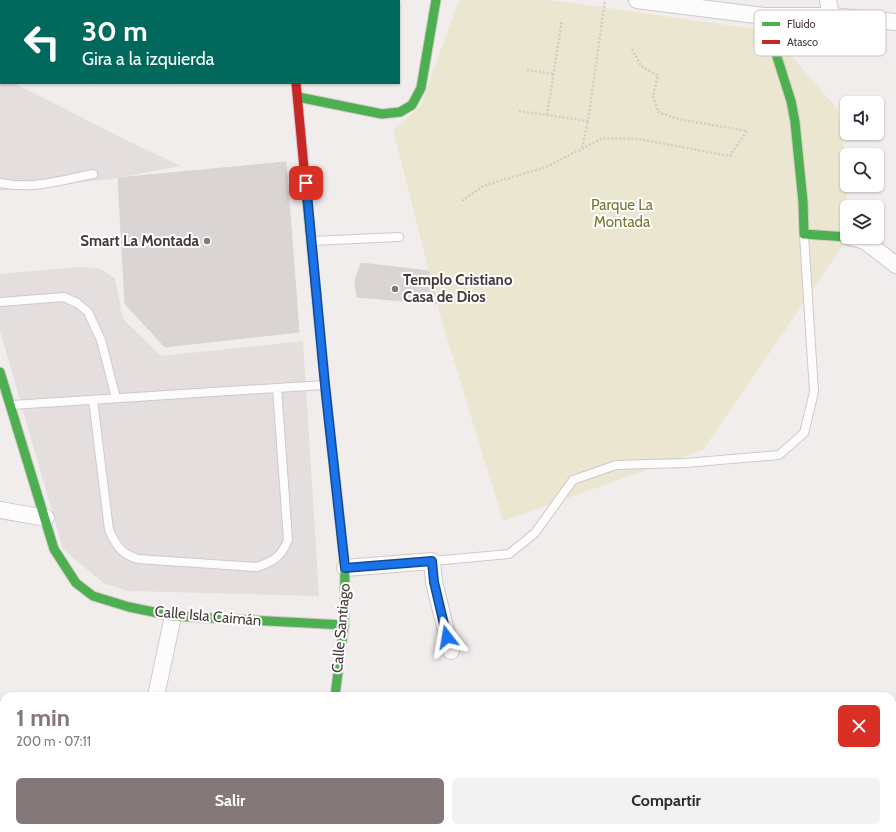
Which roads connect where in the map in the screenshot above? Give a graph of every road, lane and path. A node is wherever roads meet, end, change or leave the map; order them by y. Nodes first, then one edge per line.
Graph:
1 (436, 0) edge
2 (605, 0) edge
3 (637, 0) edge
4 (828, 0) edge
5 (830, 10) edge
6 (754, 15) edge
7 (562, 20) dead end
8 (886, 21) edge
9 (896, 22) edge
10 (632, 49) dead end
11 (777, 56) edge
12 (527, 70) dead end
13 (554, 74) junction
14 (296, 84) edge
15 (298, 97) junction
16 (519, 111) dead end
17 (547, 115) junction
18 (588, 121) junction
19 (582, 148) junction
20 (93, 174) dead end
21 (0, 184) edge
22 (462, 201) dead end
23 (804, 234) junction
24 (840, 236) edge
25 (399, 237) dead end
26 (311, 241) junction
27 (869, 244) edge
28 (896, 265) edge
29 (0, 302) edge
30 (325, 385) junction
31 (3, 388) edge
32 (277, 388) junction
33 (116, 398) junction
34 (93, 400) junction
35 (0, 510) edge
36 (46, 518) junction
37 (432, 561) junction
38 (345, 568) junction
39 (173, 616) junction
40 (344, 625) junction
41 (451, 651) dead end
42 (157, 692) edge
43 (336, 692) edge

1 - 15 street
2 - 18 path
3 - 6 street
4 - 5 street
7 - 13 path
8 - 9 street
10 - 19 path
11 - 23 street
12 - 13 path
13 - 17 path
14 - 15 street, Calle Santiago
15 - 26 street, Calle Santiago
16 - 17 path
17 - 18 path
18 - 19 path
19 - 22 path
20 - 21 lane
23 - 24 street
23 - 37 lane
25 - 26 lane
26 - 30 street, Calle Santiago
27 - 28 street
29 - 33 lane
30 - 32 lane
30 - 38 street, Calle Santiago
31 - 34 lane
31 - 36 street, Calle Isla Caimán
32 - 33 lane
32 - 34 lane
33 - 34 lane
35 - 36 street
36 - 39 street, Calle Isla Caimán
37 - 38 street
37 - 41 street
38 - 40 street, Calle Santiago
39 - 40 street, Calle Isla Caimán
39 - 42 street
40 - 43 street, Calle Santiago

